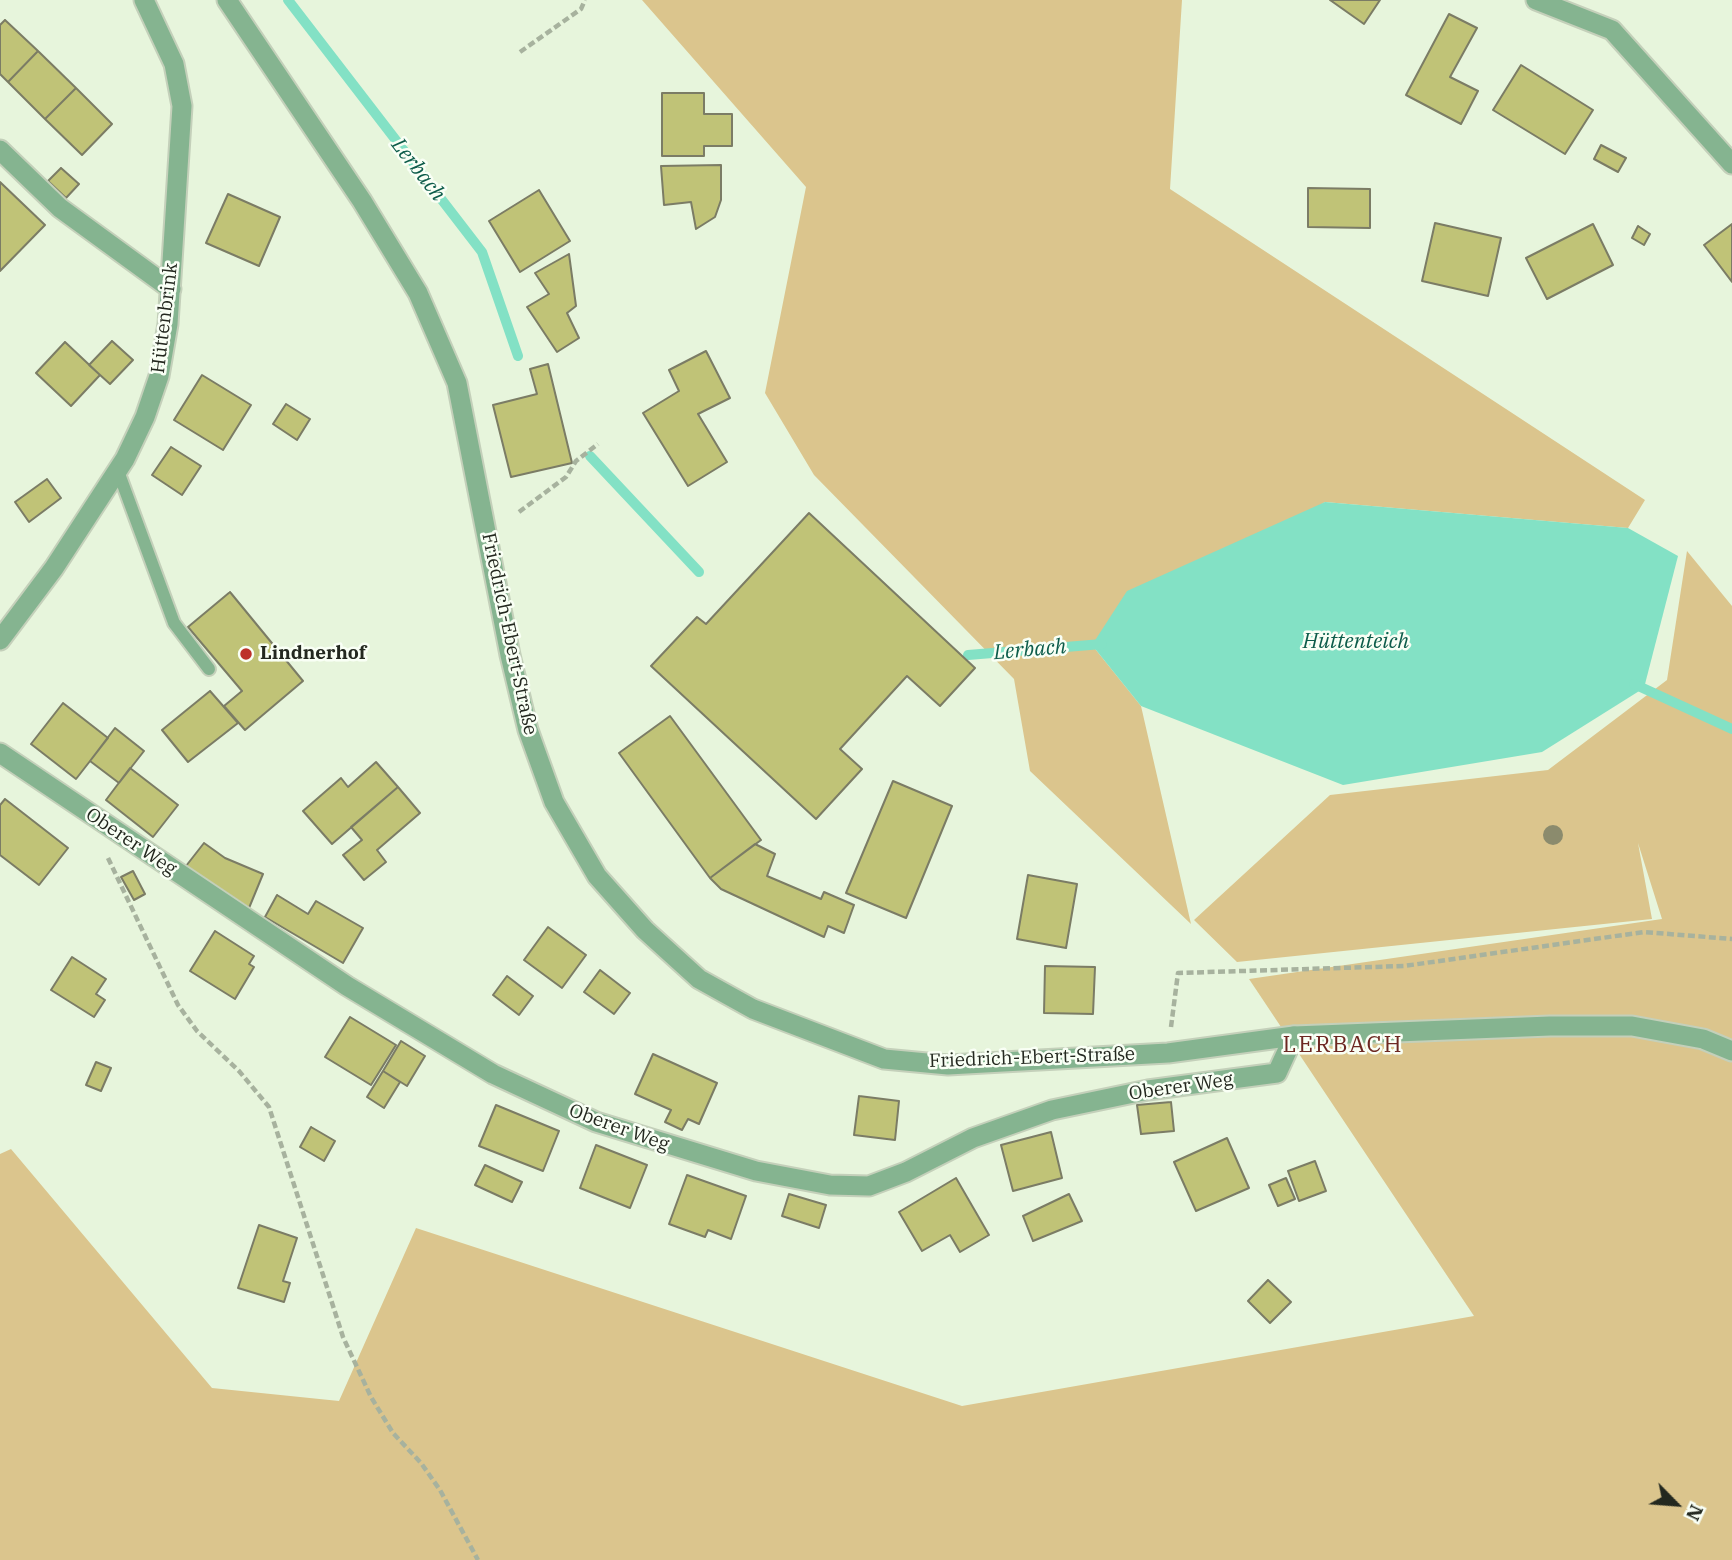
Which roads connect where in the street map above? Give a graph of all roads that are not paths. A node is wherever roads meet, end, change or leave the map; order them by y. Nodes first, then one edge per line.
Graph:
1 (144, 0) edge
2 (227, 0) edge
3 (1536, 0) edge
4 (0, 150) edge
5 (1732, 164) edge
6 (171, 289) junction
7 (118, 471) junction
8 (0, 640) edge
9 (209, 669) dead end
10 (0, 753) edge
11 (1294, 1036) junction
12 (1732, 1051) edge

1 - 6 street, Hüttenbrink
2 - 11 street, Friedrich-Ebert-Straße
3 - 5 street
4 - 6 street
6 - 7 street, Hüttenbrink
7 - 8 street, Hüttenbrink
7 - 9 lane
10 - 11 street, Oberer Weg
11 - 12 street, Friedrich-Ebert-Straße

